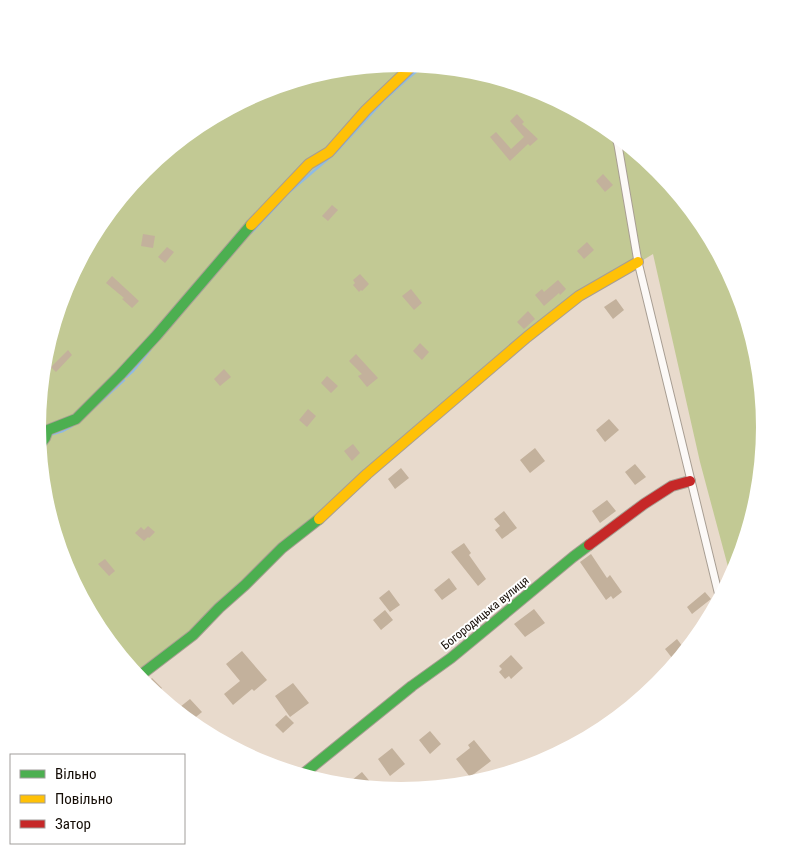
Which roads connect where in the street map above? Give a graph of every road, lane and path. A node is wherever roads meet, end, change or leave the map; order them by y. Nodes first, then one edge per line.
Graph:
1 (405, 72) edge
2 (618, 145) edge
3 (638, 262) junction
4 (46, 434) edge
5 (690, 481) junction
6 (717, 589) edge
7 (144, 672) edge
8 (309, 770) edge

1 - 4 street
2 - 3 street
3 - 5 street
3 - 7 street
5 - 6 street
5 - 8 street, Богородицька вулиця

